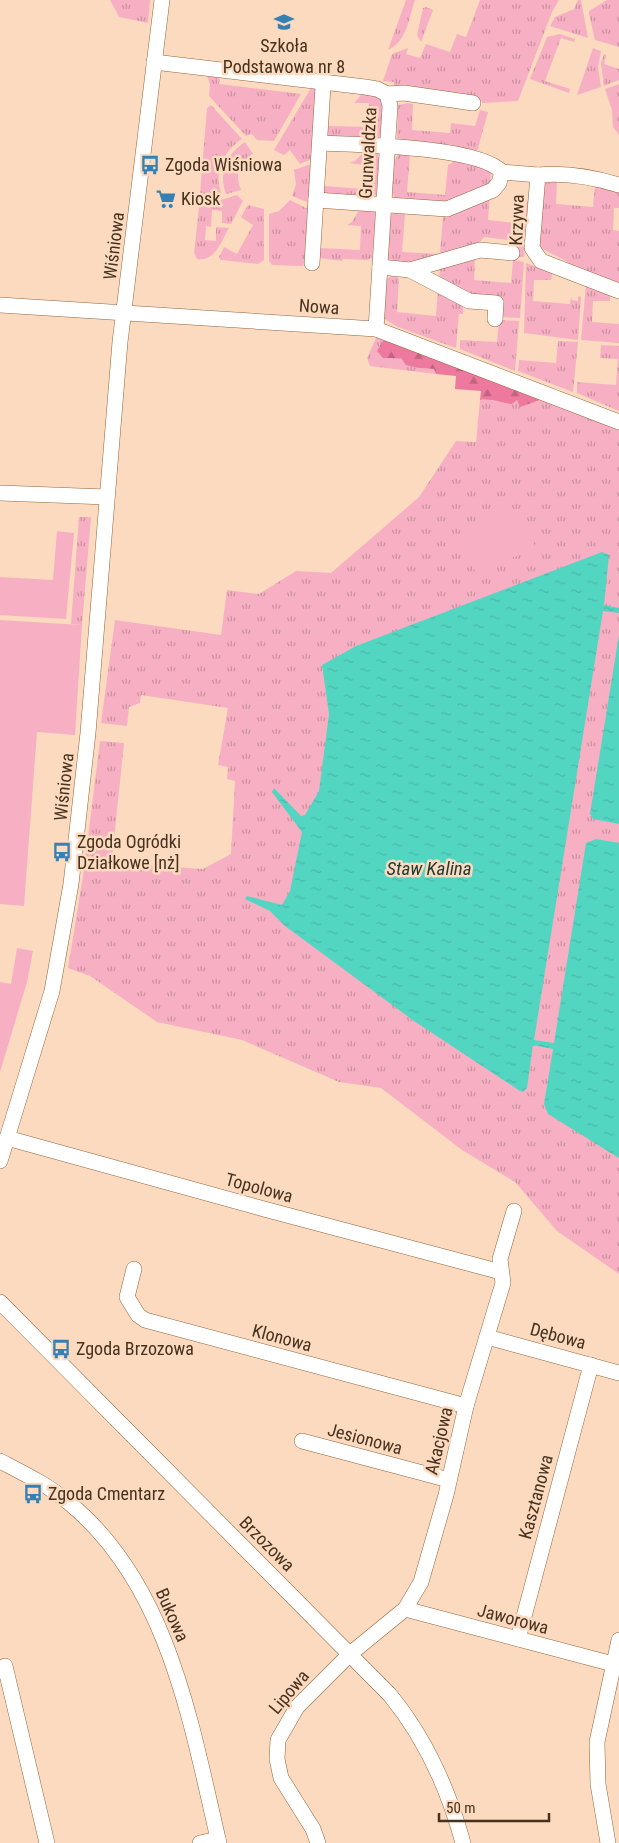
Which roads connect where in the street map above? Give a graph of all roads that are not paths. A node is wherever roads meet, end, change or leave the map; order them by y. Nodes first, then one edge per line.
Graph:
1 (162, 0) edge
2 (154, 62) junction
3 (323, 86) dead end
4 (387, 94) junction
5 (473, 104) dead end
6 (320, 143) junction
7 (387, 146) junction
8 (502, 172) junction
9 (538, 175) junction
10 (619, 185) edge
11 (316, 200) junction
12 (385, 204) junction
13 (512, 253) dead end
14 (312, 263) dead end
15 (380, 267) junction
16 (410, 270) junction
17 (619, 291) edge
18 (0, 305) edge
19 (124, 313) junction
20 (495, 318) dead end
21 (376, 329) junction
22 (619, 422) edge
23 (0, 493) edge
24 (107, 498) junction
25 (7, 1138) junction
26 (0, 1161) edge
27 (514, 1211) dead end
28 (134, 1269) dead end
29 (501, 1272) junction
30 (0, 1302) edge
31 (487, 1337) junction
32 (591, 1365) junction
33 (619, 1373) edge
34 (466, 1406) junction
35 (302, 1441) dead end
36 (0, 1461) edge
37 (449, 1480) junction
38 (405, 1609) junction
39 (518, 1639) junction
40 (619, 1640) edge
41 (350, 1654) junction
42 (612, 1664) junction
43 (5, 1666) dead end
44 (219, 1841) edge
45 (47, 1843) edge
46 (200, 1843) edge
47 (318, 1843) edge
48 (463, 1843) edge
49 (608, 1843) edge

1 - 2 street, Wiśniowa
2 - 4 street, Grunwaldzka
2 - 19 street, Wiśniowa
3 - 6 street
4 - 5 street
4 - 7 street, Grunwaldzka
6 - 7 street
6 - 11 street
7 - 8 street
7 - 12 street, Grunwaldzka
8 - 9 street
8 - 12 street
9 - 10 street, Krzywa
9 - 17 street, Krzywa
11 - 12 street
11 - 14 street
12 - 15 street, Grunwaldzka
13 - 16 street
15 - 16 street
15 - 21 street, Grunwaldzka
16 - 20 street
18 - 19 street, Nowa
19 - 21 street, Nowa
19 - 24 street, Wiśniowa
21 - 22 street, Nowa
23 - 24 street
24 - 25 street, Wiśniowa
25 - 26 street, Wiśniowa
25 - 29 street, Topolowa
27 - 29 street, Akacjowa
28 - 34 street, Klonowa
29 - 31 street, Akacjowa
30 - 41 street, Brzozowa
31 - 32 street, Dębowa
31 - 34 street, Akacjowa
32 - 33 street, Dębowa
32 - 39 street, Kasztanowa
34 - 37 street, Akacjowa
35 - 37 street, Jesionowa
36 - 44 street, Bukowa
37 - 38 street, Akacjowa
38 - 39 street, Jaworowa
38 - 41 street, Akacjowa
39 - 42 street, Jaworowa
40 - 42 street
41 - 47 street, Lipowa
41 - 48 street, Brzozowa
42 - 49 street
43 - 45 street
44 - 46 street

